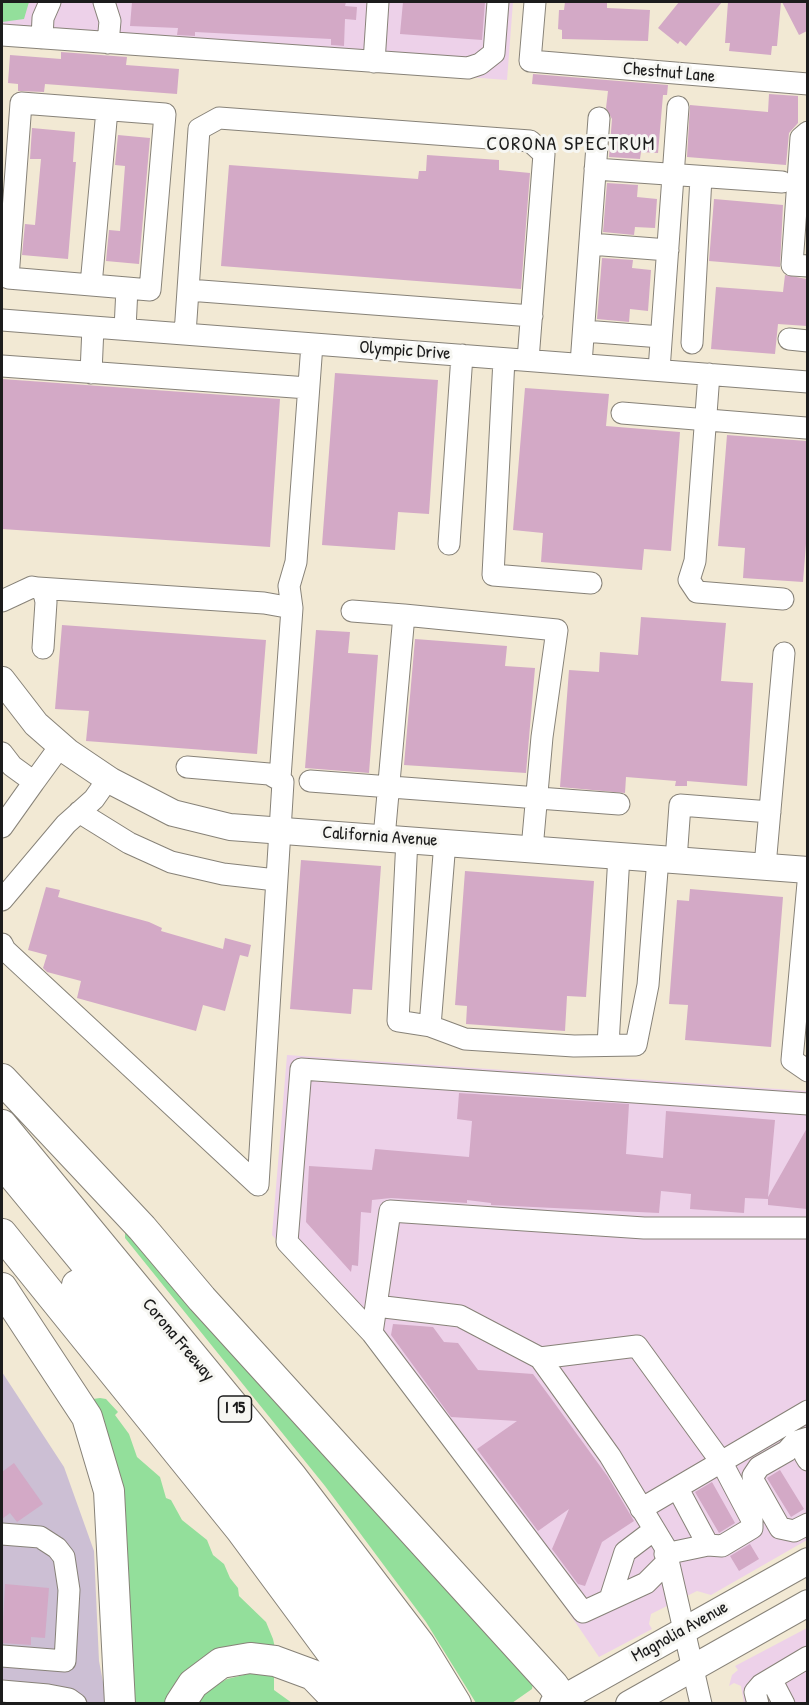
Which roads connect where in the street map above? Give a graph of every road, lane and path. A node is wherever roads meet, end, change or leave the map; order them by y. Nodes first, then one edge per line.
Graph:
1 (50, 2) edge
2 (104, 2) edge
3 (378, 2) edge
4 (498, 2) edge
5 (535, 2) edge
6 (2, 35) edge
7 (42, 38) junction
8 (108, 44) junction
9 (374, 62) junction
10 (807, 84) edge
11 (678, 106) dead end
12 (107, 110) junction
13 (599, 118) dead end
14 (807, 132) edge
15 (596, 169) junction
16 (673, 175) junction
17 (701, 177) junction
18 (796, 190) edge
19 (8, 199) edge
20 (590, 244) junction
21 (668, 250) junction
22 (807, 266) edge
23 (92, 285) junction
24 (127, 288) junction
25 (188, 290) junction
26 (531, 316) junction
27 (2, 320) edge
28 (93, 327) junction
29 (125, 330) junction
30 (584, 331) junction
31 (185, 334) junction
32 (661, 337) junction
33 (692, 343) dead end
34 (312, 344) junction
35 (462, 355) junction
36 (504, 358) junction
37 (528, 360) junction
38 (581, 364) junction
39 (2, 366) edge
40 (659, 370) junction
41 (91, 373) junction
42 (709, 374) junction
43 (807, 382) edge
44 (308, 388) junction
45 (621, 413) dead end
46 (706, 419) junction
47 (806, 428) dead end
48 (449, 544) dead end
49 (591, 583) dead end
50 (38, 588) junction
51 (783, 599) dead end
52 (2, 601) edge
53 (292, 608) junction
54 (352, 611) dead end
55 (404, 615) junction
56 (44, 648) dead end
57 (784, 653) dead end
58 (2, 680) edge
59 (61, 745) junction
60 (2, 753) edge
61 (187, 768) dead end
62 (280, 778) junction
63 (108, 779) junction
64 (310, 781) dead end
65 (34, 782) junction
66 (389, 786) junction
67 (537, 799) junction
68 (620, 804) dead end
69 (79, 812) junction
70 (770, 812) junction
71 (2, 827) edge
72 (279, 830) junction
73 (396, 838) junction
74 (445, 842) junction
75 (532, 849) junction
76 (619, 855) junction
77 (667, 859) junction
78 (765, 866) junction
79 (807, 870) edge
80 (276, 880) junction
81 (807, 883) edge
82 (2, 900) edge
83 (806, 916) edge
84 (2, 944) edge
85 (430, 1026) junction
86 (608, 1045) junction
87 (807, 1071) edge
88 (2, 1079) edge
89 (807, 1104) edge
90 (2, 1125) edge
91 (2, 1162) edge
92 (2, 1192) edge
93 (807, 1228) edge
94 (2, 1234) edge
95 (2, 1288) edge
96 (376, 1306) junction
97 (372, 1333) junction
98 (540, 1358) junction
99 (807, 1411) edge
100 (807, 1438) edge
101 (807, 1453) edge
102 (807, 1460) edge
103 (722, 1463) junction
104 (678, 1489) junction
105 (642, 1509) junction
106 (807, 1524) edge
107 (654, 1530) junction
108 (2, 1534) edge
109 (708, 1545) junction
110 (666, 1558) junction
111 (807, 1561) edge
112 (610, 1599) junction
113 (807, 1603) edge
114 (683, 1630) junction
115 (2, 1656) edge
116 (807, 1657) edge
117 (694, 1666) junction
118 (2, 1691) edge
119 (765, 1693) edge
120 (560, 1702) edge
121 (76, 1704) edge
122 (120, 1704) edge
123 (180, 1704) edge
124 (341, 1704) edge
125 (365, 1704) edge
126 (395, 1704) edge
127 (428, 1704) edge
128 (456, 1704) edge
129 (629, 1704) edge
130 (701, 1704) edge
131 (784, 1704) edge

1 - 7 street
2 - 8 street
3 - 9 street
4 - 9 street
5 - 10 street, Chestnut Lane
6 - 7 street
7 - 8 street
8 - 9 street
11 - 16 street
12 - 19 street
12 - 23 street
12 - 24 street
13 - 15 street
14 - 18 street
15 - 16 street
15 - 20 street
16 - 17 street
16 - 21 street
17 - 18 street
17 - 33 street
18 - 22 street
19 - 23 street
20 - 21 street
20 - 30 street
21 - 32 street
23 - 24 street
24 - 29 street
25 - 26 street
25 - 26 street
25 - 31 street
26 - 37 street
27 - 28 street, Olympic Drive
28 - 29 street, Olympic Drive
28 - 41 street
29 - 31 street, Olympic Drive
30 - 32 street
30 - 38 street
31 - 34 street, Olympic Drive
32 - 40 street
34 - 35 street, Olympic Drive
34 - 44 street
35 - 36 street, Olympic Drive
35 - 48 street
36 - 37 street, Olympic Drive
36 - 49 street
37 - 38 street, Olympic Drive
38 - 40 street, Olympic Drive
39 - 41 street
40 - 42 street, Olympic Drive
41 - 44 street
42 - 43 street, Olympic Drive
42 - 46 street
44 - 53 street
45 - 46 street
46 - 47 street
46 - 51 street
50 - 52 street
50 - 53 street
50 - 56 street
53 - 62 street
54 - 55 street
55 - 66 street
55 - 67 street
57 - 70 street
58 - 59 main road, California Avenue
59 - 63 main road, California Avenue
59 - 65 street
60 - 65 street
61 - 62 street
62 - 72 street
63 - 69 street
63 - 72 main road, California Avenue
64 - 66 street
65 - 71 street
66 - 67 street
66 - 73 street
67 - 68 street
67 - 75 street
69 - 80 street
69 - 82 street
70 - 77 street
70 - 78 street
72 - 73 main road, California Avenue
72 - 80 street
73 - 74 main road, California Avenue
73 - 85 street
74 - 75 main road, California Avenue
74 - 85 street
75 - 76 main road, California Avenue
76 - 77 main road, California Avenue
76 - 86 street
77 - 78 main road, California Avenue
77 - 86 street
78 - 79 main road, California Avenue
80 - 84 street
81 - 83 street
83 - 87 street
85 - 86 street
88 - 120 highway
89 - 97 street
90 - 128 highway, Corona Freeway / I 15
91 - 127 highway
92 - 126 highway
93 - 96 street
94 - 125 highway
95 - 122 highway
96 - 97 street
96 - 98 street
97 - 112 street
98 - 103 street
98 - 105 street
99 - 103 street
100 - 106 street
101 - 102 street
103 - 104 street
103 - 109 street
104 - 105 street
104 - 109 street
105 - 107 street
107 - 110 street
107 - 112 street
108 - 115 street
109 - 110 street
110 - 112 street
110 - 114 street
111 - 114 main road, Magnolia Avenue
113 - 117 main road, Magnolia Avenue
114 - 117 street
114 - 120 main road, Magnolia Avenue
116 - 119 street
117 - 129 main road, Magnolia Avenue
117 - 130 street
118 - 121 street
119 - 131 street
123 - 124 highway

